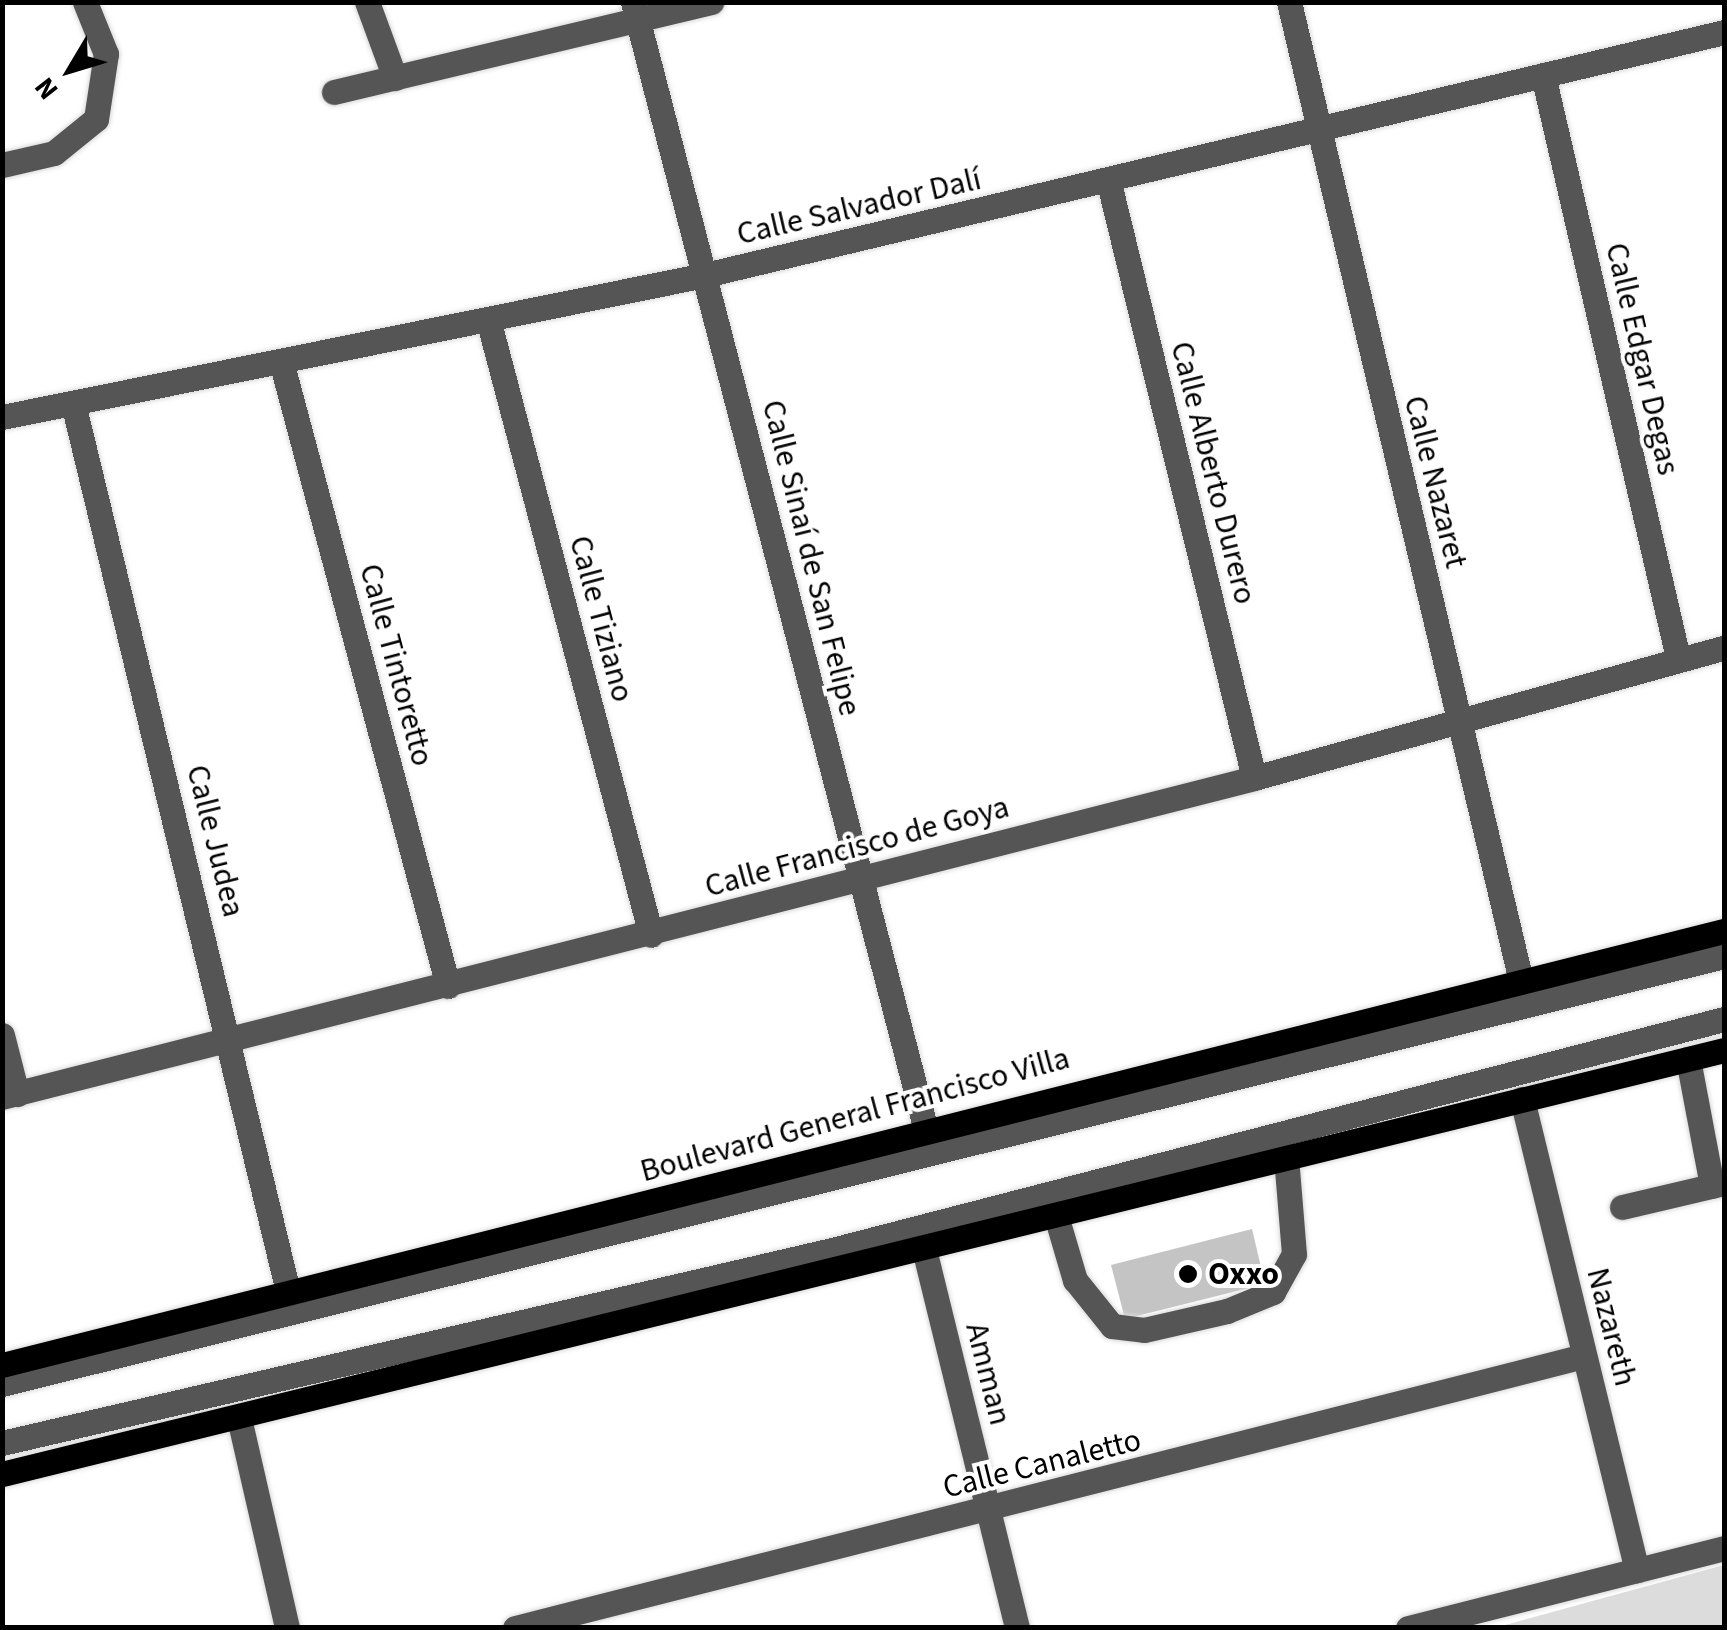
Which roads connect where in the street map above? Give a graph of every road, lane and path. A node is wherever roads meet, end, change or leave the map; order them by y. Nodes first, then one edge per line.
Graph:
1 (85, 2) edge
2 (367, 2) edge
3 (711, 2) edge
4 (1290, 2) edge
5 (636, 11) edge
6 (1724, 32) edge
7 (1543, 75) junction
8 (395, 78) junction
9 (334, 92) dead end
10 (1316, 128) junction
11 (2, 166) edge
12 (1109, 183) junction
13 (705, 275) junction
14 (488, 319) junction
15 (281, 361) junction
16 (73, 403) junction
17 (2, 417) edge
18 (1724, 648) edge
19 (1678, 658) junction
20 (1459, 722) junction
21 (1254, 778) junction
22 (860, 878) junction
23 (1724, 931) edge
24 (652, 935) junction
25 (1724, 956) edge
26 (1520, 977) junction
27 (448, 986) junction
28 (1724, 1019) edge
29 (2, 1034) edge
30 (231, 1042) junction
31 (1724, 1050) edge
32 (1688, 1059) junction
33 (10, 1095) edge
34 (1522, 1099) junction
35 (926, 1130) junction
36 (1286, 1157) junction
37 (1718, 1184) edge
38 (1622, 1207) dead end
39 (1057, 1218) junction
40 (925, 1253) junction
41 (289, 1296) junction
42 (1584, 1356) junction
43 (2, 1366) edge
44 (2, 1384) edge
45 (240, 1418) junction
46 (2, 1442) edge
47 (2, 1474) edge
48 (988, 1512) junction
49 (1724, 1548) edge
50 (1637, 1570) junction
51 (1462, 1620) edge
52 (287, 1628) edge
53 (515, 1628) edge
54 (1016, 1628) edge
55 (1408, 1628) edge

1 - 11 street
2 - 8 street
3 - 5 street
4 - 10 street, Calle Nazaret
5 - 8 street
5 - 13 street, Calle Sinaí de San Felipe
6 - 7 street, Calle Salvador Dalí
7 - 10 street, Calle Salvador Dalí
7 - 19 street, Calle Edgar Degas
8 - 9 street
10 - 12 street, Calle Salvador Dalí
10 - 20 street, Calle Nazaret
12 - 13 street, Calle Salvador Dalí
12 - 21 street, Calle Alberto Durero
13 - 14 street, Calle Salvador Dalí
13 - 22 street, Calle Sinaí de San Felipe
14 - 15 street, Calle Salvador Dalí
14 - 24 street, Calle Tiziano
15 - 16 street, Calle Salvador Dalí
15 - 27 street, Calle Tintoretto
16 - 17 street, Calle Salvador Dalí
16 - 30 street, Calle Judea
18 - 19 street, Calle Francisco de Goya
19 - 20 street, Calle Francisco de Goya
20 - 21 street, Calle Francisco de Goya
20 - 26 street, Calle Nazaret
21 - 22 street, Calle Francisco de Goya
22 - 24 street, Calle Francisco de Goya
22 - 35 street, Calle Sinaí de San Felipe
23 - 26 main road, Boulevard General Francisco Villa
24 - 27 street, Calle Francisco de Goya
25 - 44 street
26 - 35 main road, Boulevard General Francisco Villa
27 - 30 street, Calle Francisco de Goya
28 - 46 street
29 - 33 street
30 - 33 street, Calle Francisco de Goya
30 - 41 street, Calle Judea
31 - 32 main road
32 - 34 main road
32 - 37 street
34 - 36 main road
34 - 42 street, Nazareth
35 - 41 main road, Boulevard General Francisco Villa
36 - 39 main road
36 - 39 street
37 - 38 street
39 - 40 main road
40 - 45 main road
40 - 48 street, Amman
41 - 43 main road, Boulevard General Francisco Villa
42 - 48 street, Calle Canaletto
42 - 50 street, Nazareth
45 - 47 main road
45 - 52 street
48 - 53 street, Calle Canaletto
48 - 54 street, Amman
49 - 50 street
50 - 51 street
51 - 55 street

